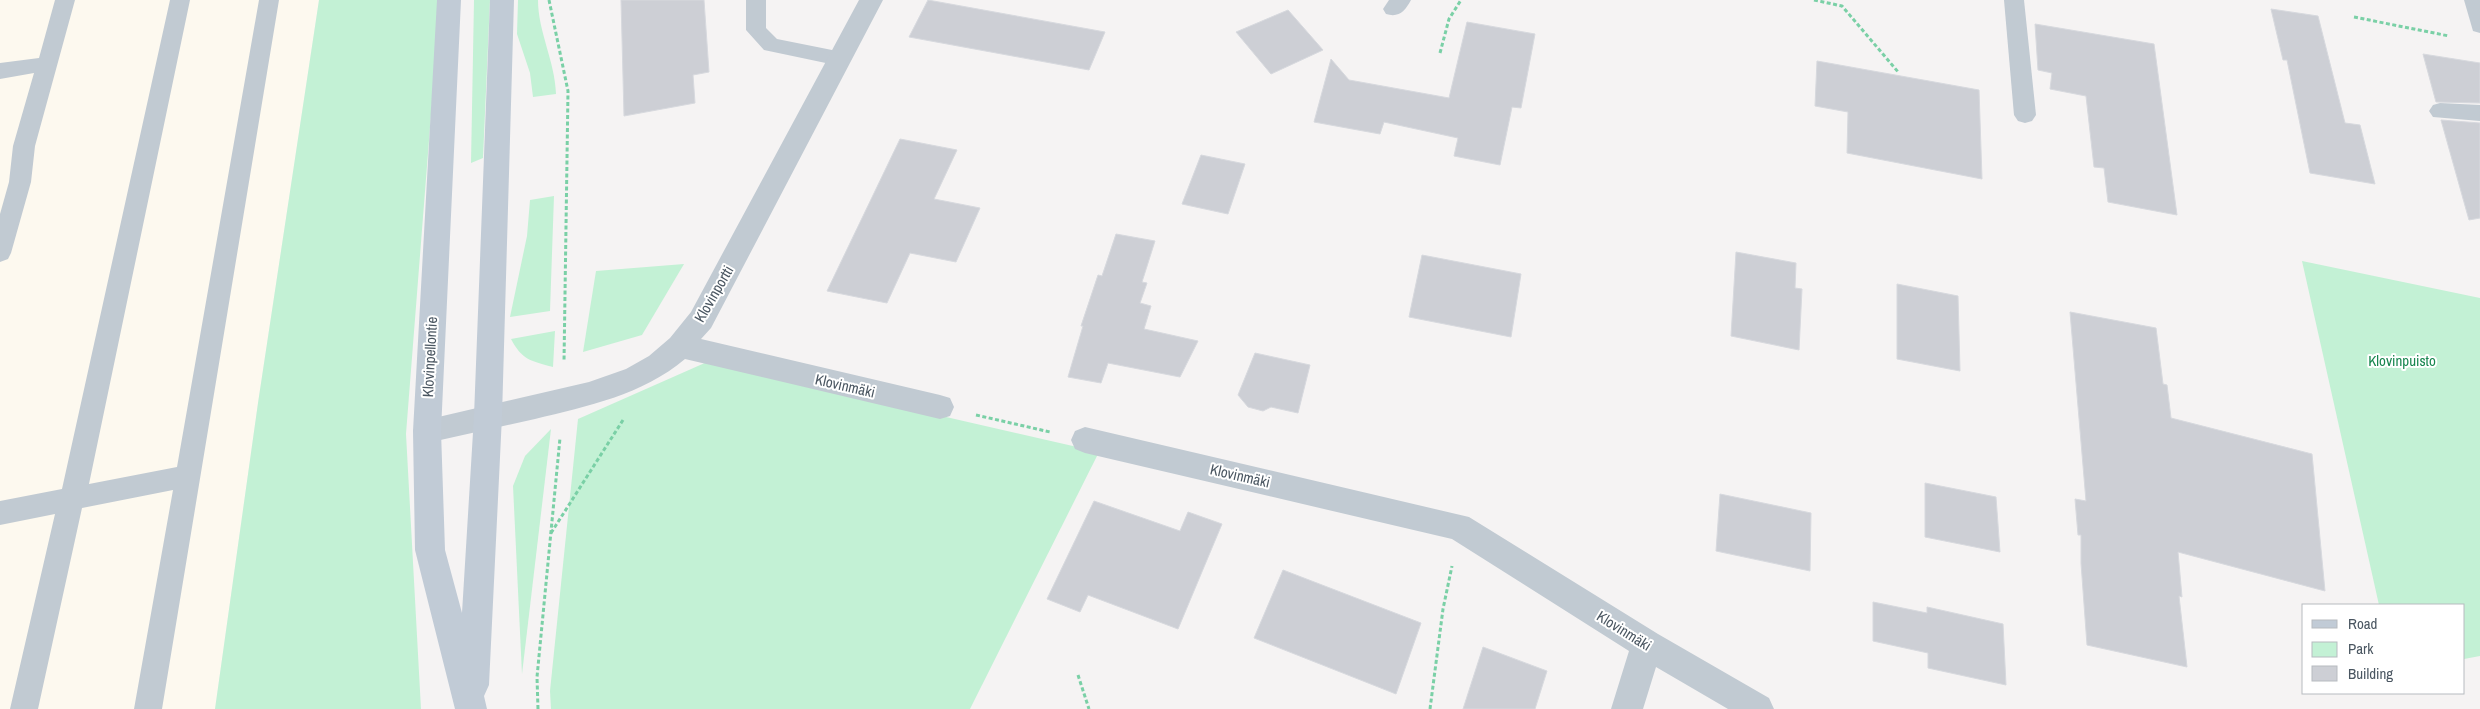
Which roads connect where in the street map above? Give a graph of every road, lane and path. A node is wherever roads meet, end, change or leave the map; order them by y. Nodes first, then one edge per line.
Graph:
1 (65, 0) edge
2 (180, 0) edge
3 (269, 0) edge
4 (449, 0) edge
5 (502, 0) edge
6 (549, 0) edge
7 (756, 0) edge
8 (871, 0) edge
9 (1461, 0) edge
10 (1814, 0) edge
11 (2014, 0) edge
12 (2474, 0) edge
13 (2354, 17) dead end
14 (2480, 26) edge
15 (2451, 36) dead end
16 (1440, 53) dead end
17 (840, 58) junction
18 (46, 64) junction
19 (0, 71) edge
20 (1899, 73) dead end
21 (2440, 112) dead end
22 (2480, 114) edge
23 (2025, 115) dead end
24 (0, 253) edge
25 (680, 346) junction
26 (659, 364) junction
27 (563, 399) junction
28 (940, 407) joint
29 (488, 416) junction
30 (427, 431) junction
31 (1085, 440) joint
32 (187, 476) junction
33 (73, 499) junction
34 (0, 513) edge
35 (1459, 527) junction
36 (551, 533) junction
37 (1647, 645) junction
38 (1078, 675) dead end
39 (24, 709) edge
40 (148, 709) edge
41 (471, 709) edge
42 (538, 709) edge
43 (1089, 709) edge
44 (1430, 709) edge
45 (1627, 709) edge
46 (1758, 709) edge

1 - 18 lane
2 - 33 lane
3 - 32 lane
4 - 30 main road, Klovinpellontie
5 - 29 main road, Klovinpellontie
6 - 27 path
7 - 17 lane
8 - 17 street, Klovinportti
9 - 16 path
10 - 20 path
11 - 23 lane
12 - 14 lane
13 - 15 path
17 - 25 street, Klovinportti
18 - 19 lane
18 - 24 lane
21 - 22 lane
25 - 26 street, Klovinportti
25 - 28 street, Klovinmäki
26 - 27 street, Klovinportti
26 - 36 path
27 - 29 street, Klovinportti
27 - 36 path
28 - 31 path
29 - 30 street, Klovinportti
29 - 41 main road, Klovinpellontie
30 - 41 main road, Klovinpellontie
31 - 35 street, Klovinmäki
32 - 33 lane
32 - 40 lane
33 - 34 lane
33 - 39 lane
35 - 37 street, Klovinmäki
35 - 44 path
36 - 42 path
37 - 45 street
37 - 46 street, Klovinmäki
38 - 43 path

